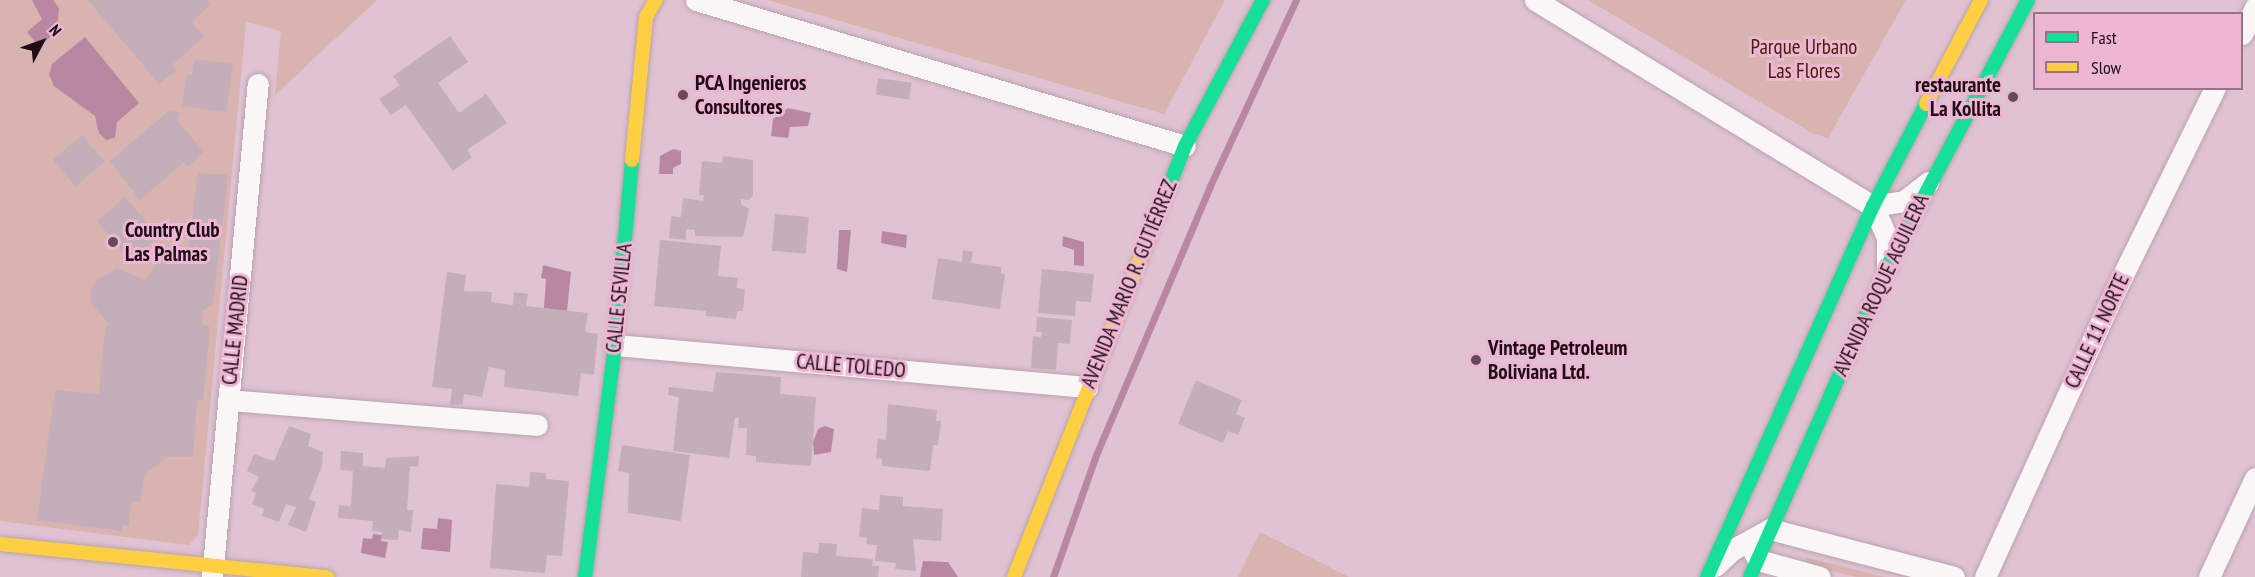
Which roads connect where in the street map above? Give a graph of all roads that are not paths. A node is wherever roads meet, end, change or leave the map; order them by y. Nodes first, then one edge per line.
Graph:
1 (656, 0) edge
2 (696, 0) edge
3 (1263, 0) edge
4 (1535, 0) edge
5 (1981, 0) edge
6 (2028, 0) edge
7 (2255, 7) edge
8 (2243, 30) edge
9 (258, 84) dead end
10 (2214, 90) edge
11 (1185, 146) junction
12 (1928, 182) junction
13 (1873, 206) junction
14 (1887, 269) junction
15 (615, 345) junction
16 (1088, 387) junction
17 (228, 400) junction
18 (537, 425) dead end
19 (2255, 478) edge
20 (1747, 488) junction
21 (1770, 529) junction
22 (1747, 540) junction
23 (0, 544) edge
24 (1754, 569) edge
25 (213, 571) edge
26 (1707, 576) edge
27 (327, 577) edge
28 (585, 577) edge
29 (1014, 577) edge
30 (1820, 577) edge
31 (1954, 577) edge
32 (1985, 577) edge
33 (2209, 577) edge

1 - 15 street, CALLE SEVILLA
2 - 11 street
3 - 11 street, AVENIDA MARIO R. GUTIÉRREZ
4 - 13 street
5 - 13 street, AVENIDA ROQUE AGUILERA
6 - 12 street, AVENIDA ROQUE AGUILERA
7 - 8 street
9 - 17 street, CALLE MADRID
10 - 32 street, CALLE 11 NORTE
11 - 16 street, AVENIDA MARIO R. GUTIÉRREZ
12 - 13 street
12 - 14 street, AVENIDA ROQUE AGUILERA
13 - 14 street
13 - 20 street, AVENIDA ROQUE AGUILERA
14 - 21 street, AVENIDA ROQUE AGUILERA
15 - 16 street, CALLE TOLEDO
15 - 28 street, CALLE SEVILLA
16 - 29 street, AVENIDA MARIO R. GUTIÉRREZ
17 - 18 street
17 - 25 street, CALLE MADRID
19 - 33 street
20 - 22 street
20 - 26 street, AVENIDA ROQUE AGUILERA
21 - 22 street
21 - 24 street, AVENIDA ROQUE AGUILERA
21 - 31 street
22 - 24 street
22 - 26 street
23 - 25 street
24 - 30 street
25 - 27 street

